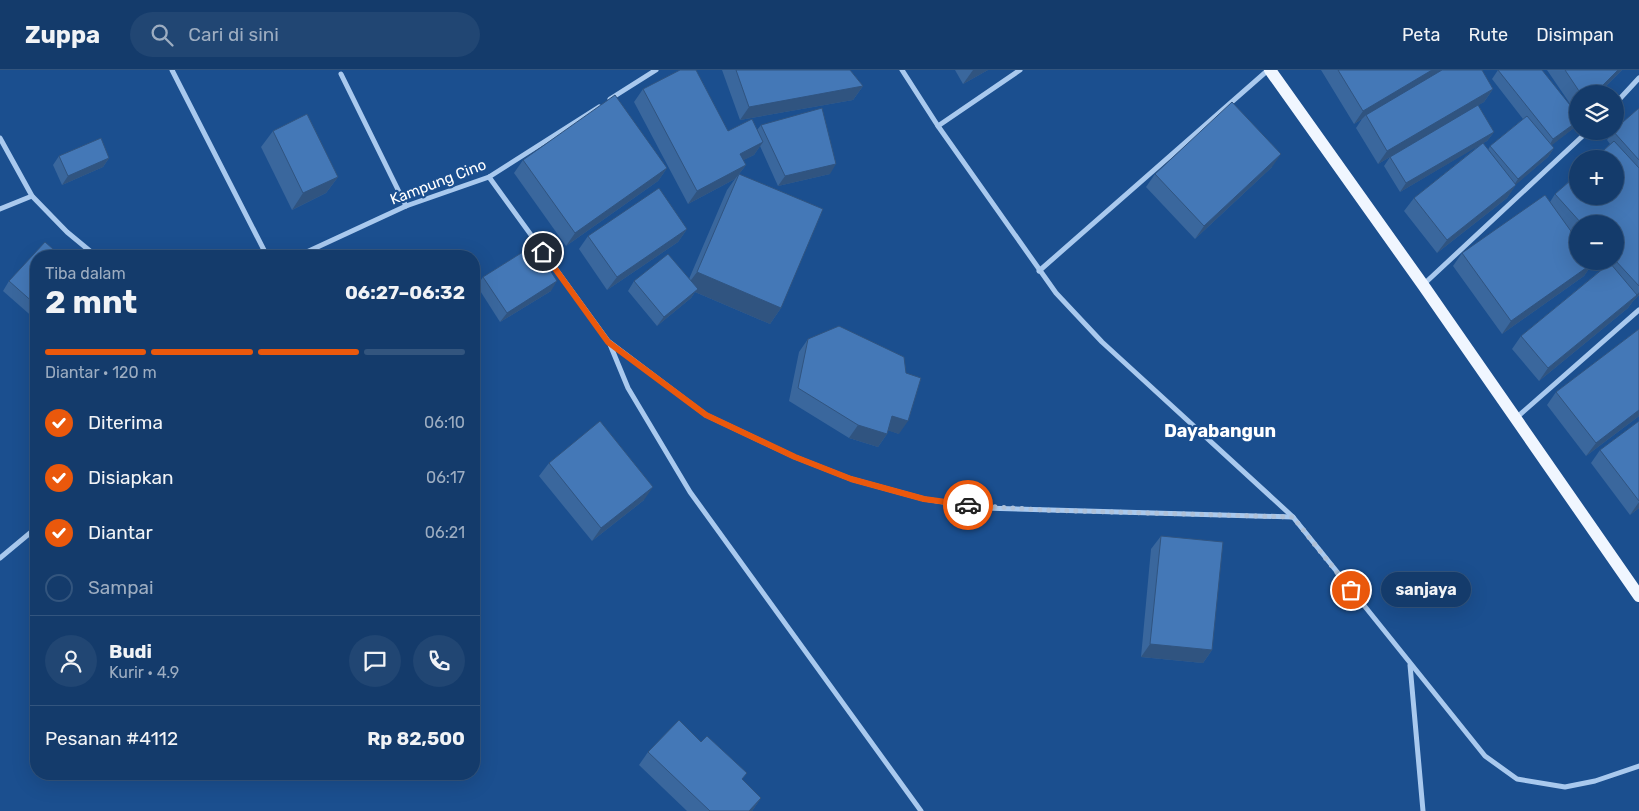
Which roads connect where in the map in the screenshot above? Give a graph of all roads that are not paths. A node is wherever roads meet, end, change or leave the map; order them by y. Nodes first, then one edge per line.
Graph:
1 (172, 70) edge
2 (656, 70) edge
3 (902, 70) edge
4 (1020, 70) edge
5 (1270, 70) edge
6 (341, 74) dead end
7 (1639, 78) edge
8 (1624, 94) edge
9 (938, 126) junction
10 (0, 138) edge
11 (1578, 140) edge
12 (489, 177) junction
13 (32, 196) junction
14 (406, 206) junction
15 (0, 209) edge
16 (89, 250) edge
17 (264, 250) edge
18 (311, 250) edge
19 (1039, 271) junction
20 (1424, 285) junction
21 (1639, 310) edge
22 (608, 342) junction
23 (1515, 418) junction
24 (1293, 517) junction
25 (30, 533) edge
26 (0, 558) edge
27 (1639, 596) edge
28 (1410, 664) junction
29 (1639, 766) edge
30 (921, 811) edge
31 (1423, 811) edge

1 - 17 street
2 - 12 street, Kampung Cino
3 - 9 street
4 - 9 street
5 - 19 street
5 - 20 main road
6 - 14 street
7 - 8 street
9 - 19 street
10 - 13 street
11 - 20 street
12 - 14 street, Kampung Cino
12 - 22 street
13 - 15 street
13 - 16 street
14 - 18 street, Kampung Cino
19 - 24 street
20 - 23 main road
21 - 23 street
22 - 24 street
22 - 30 street
23 - 27 main road
24 - 28 street
25 - 26 street
28 - 29 street
28 - 31 street

